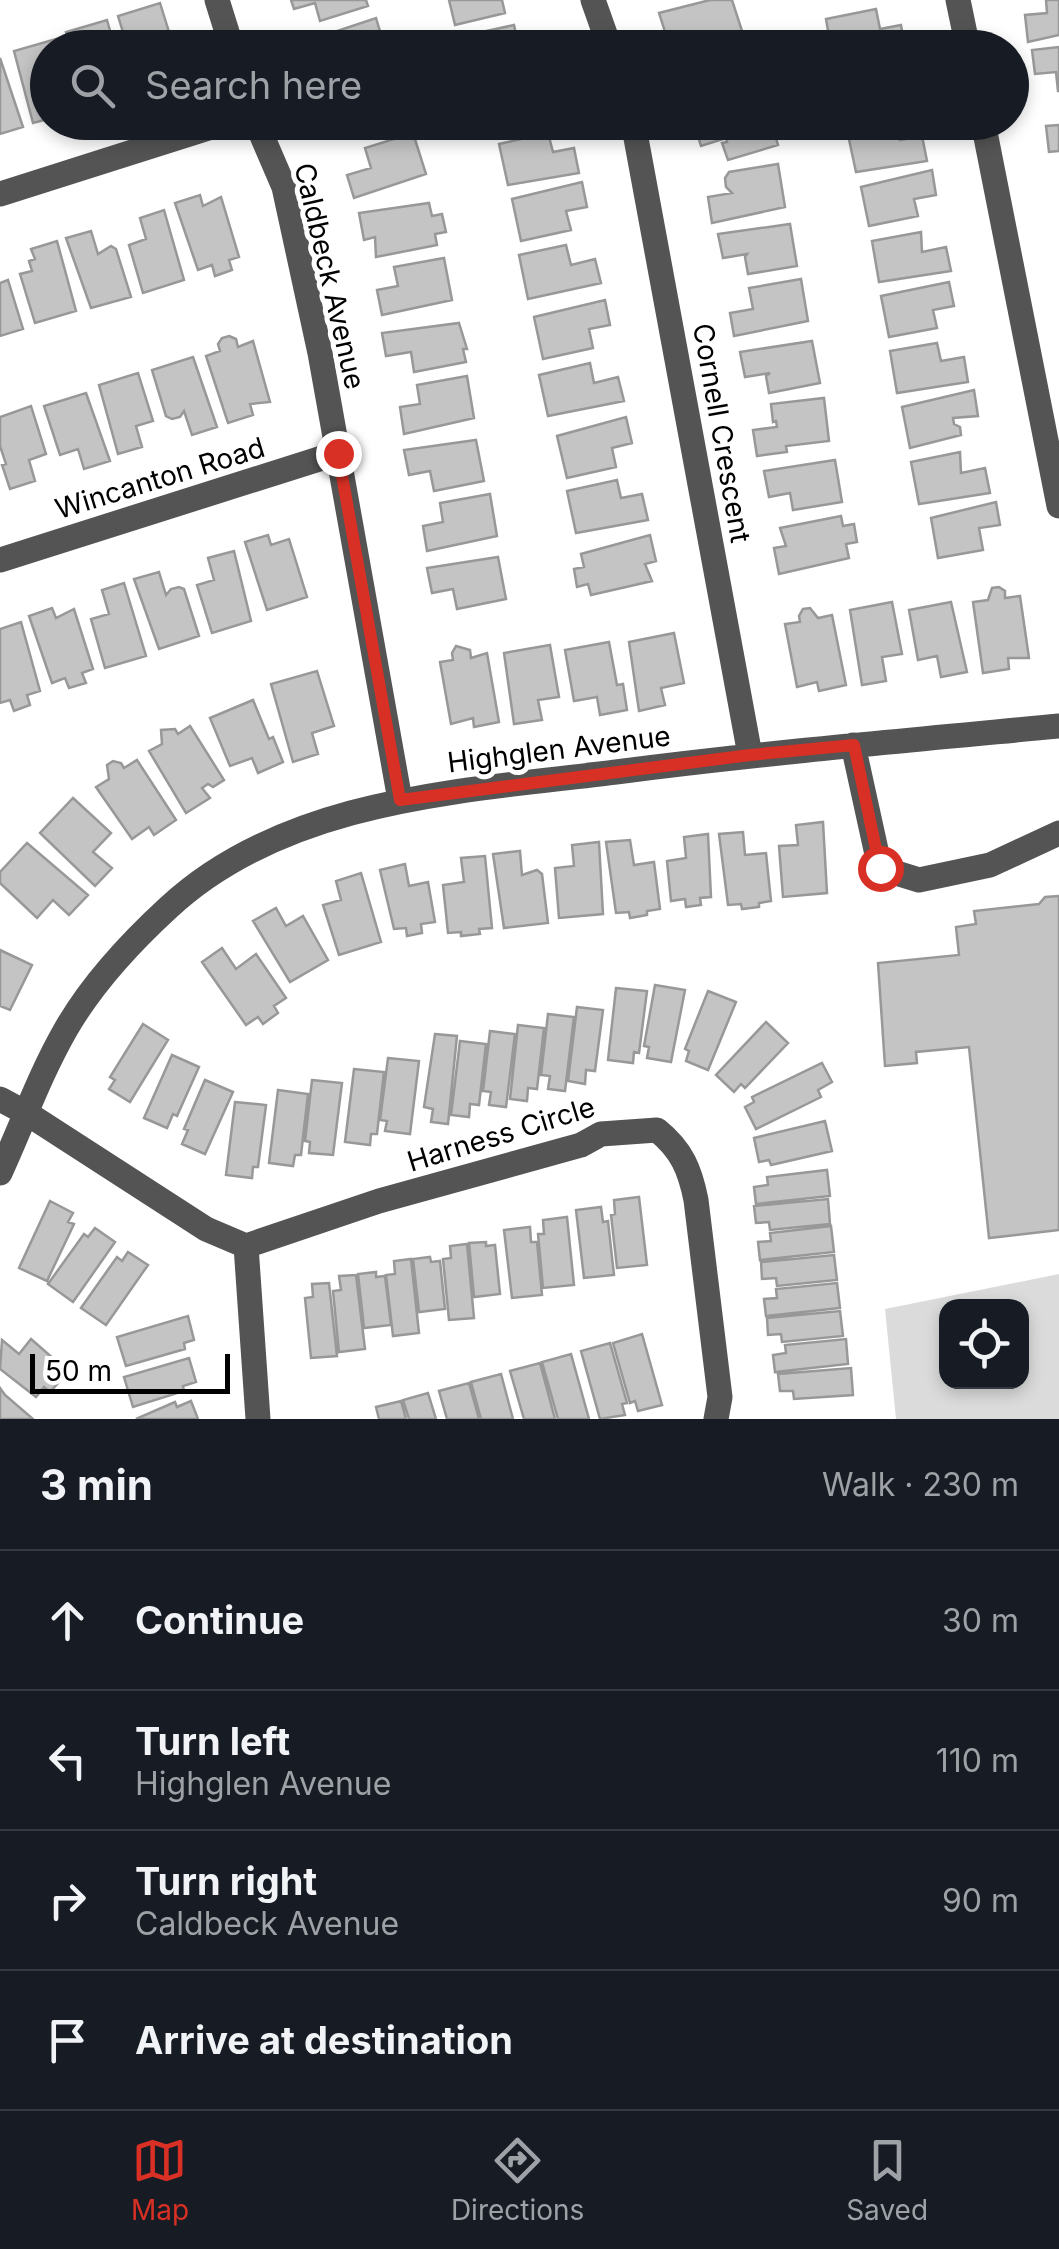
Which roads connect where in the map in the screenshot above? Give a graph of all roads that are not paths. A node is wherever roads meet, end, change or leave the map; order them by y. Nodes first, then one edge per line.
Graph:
1 (217, 0) edge
2 (593, 0) edge
3 (958, 0) edge
4 (226, 30) edge
5 (604, 30) edge
6 (964, 30) edge
7 (170, 140) edge
8 (264, 140) edge
9 (636, 140) edge
10 (987, 140) edge
11 (0, 194) edge
12 (338, 453) junction
13 (1059, 506) edge
14 (0, 560) edge
15 (1059, 726) edge
16 (854, 745) junction
17 (750, 755) junction
18 (400, 800) junction
19 (1059, 834) edge
20 (0, 1099) edge
21 (28, 1114) junction
22 (0, 1173) edge
23 (246, 1246) junction
24 (258, 1419) edge
25 (716, 1419) edge

1 - 4 street
2 - 5 street
3 - 6 street
7 - 11 street
8 - 12 street, Caldbeck Avenue
9 - 17 street, Cornell Crescent
10 - 13 street
12 - 14 street, Wincanton Road
12 - 18 street, Caldbeck Avenue
15 - 16 street, Highglen Avenue
16 - 17 street, Highglen Avenue
16 - 19 street
17 - 18 street, Highglen Avenue
18 - 21 street, Highglen Avenue
20 - 21 street
21 - 22 street, Highglen Avenue
21 - 23 street
23 - 24 street
23 - 25 street, Harness Circle

